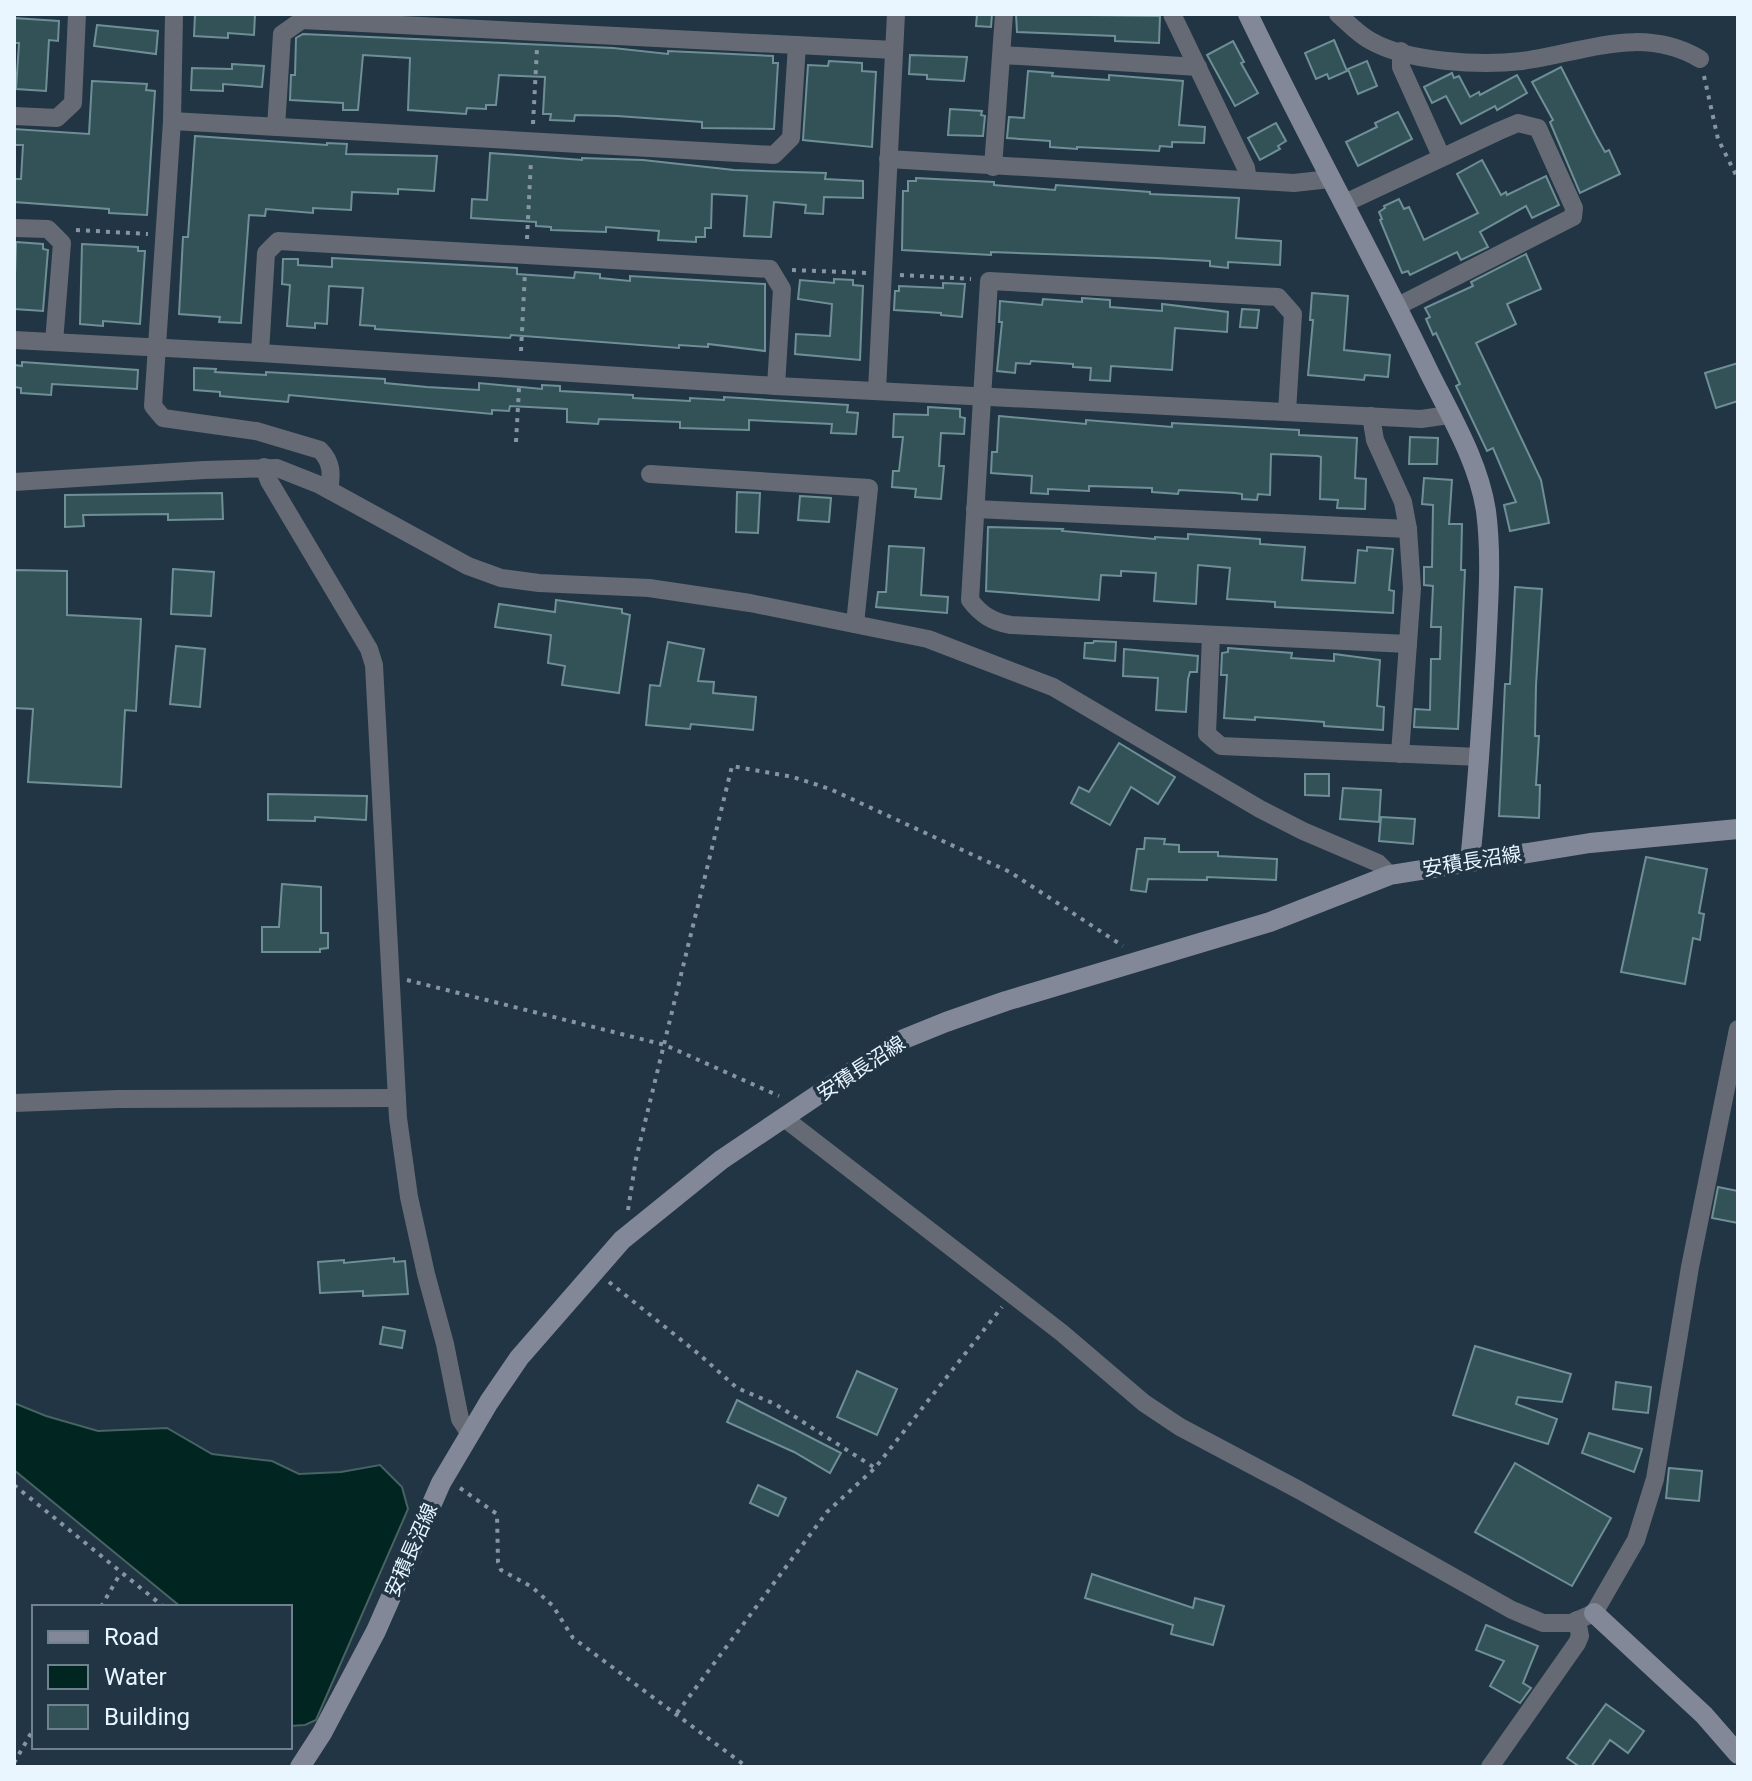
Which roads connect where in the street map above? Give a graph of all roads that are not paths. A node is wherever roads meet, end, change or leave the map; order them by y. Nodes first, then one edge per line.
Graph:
1 (77, 14) edge
2 (174, 14) edge
3 (896, 14) edge
4 (1004, 14) edge
5 (1172, 14) edge
6 (1248, 14) edge
7 (1338, 14) edge
8 (797, 45) junction
9 (894, 50) junction
10 (1401, 51) junction
11 (1002, 55) junction
12 (1700, 59) road end
13 (1198, 67) junction
14 (14, 116) edge
15 (172, 121) junction
16 (276, 127) junction
17 (1441, 156) junction
18 (888, 159) junction
19 (993, 167) junction
20 (1330, 179) junction
21 (1248, 180) junction
22 (1343, 204) junction
23 (14, 228) edge
24 (1398, 306) junction
25 (14, 340) edge
26 (54, 342) junction
27 (156, 348) junction
28 (260, 353) junction
29 (776, 386) junction
30 (877, 390) junction
31 (982, 397) junction
32 (1287, 412) junction
33 (1449, 415) junction
34 (1371, 416) junction
35 (264, 467) junction
36 (650, 474) dead end
37 (14, 482) edge
38 (329, 490) junction
39 (975, 509) junction
40 (1408, 529) junction
41 (855, 624) junction
42 (1211, 635) junction
43 (1408, 644) junction
44 (1400, 754) junction
45 (1480, 757) junction
46 (1738, 829) edge
47 (1470, 862) junction
48 (1390, 875) junction
49 (1738, 1029) edge
50 (397, 1098) junction
51 (14, 1103) edge
52 (792, 1113) junction
53 (470, 1434) junction
54 (1586, 1616) junction
55 (1738, 1754) edge
56 (308, 1765) edge
57 (1490, 1767) edge

1 - 14 street
2 - 15 street
3 - 9 street
4 - 11 street
5 - 13 street
6 - 20 main road
7 - 10 street
8 - 9 street
8 - 16 street
8 - 16 street
9 - 18 street
10 - 12 street
10 - 17 street
11 - 13 street
11 - 19 street
13 - 21 street
15 - 16 street
15 - 27 street
17 - 22 street
17 - 24 street
18 - 19 street
18 - 30 street
19 - 21 street
20 - 21 street
20 - 22 main road
22 - 24 main road
23 - 26 street
24 - 33 main road
25 - 26 street
26 - 27 street
27 - 28 street
27 - 38 street
28 - 29 street
28 - 29 street
29 - 30 street
30 - 31 street
31 - 32 street
31 - 32 street
31 - 39 street
32 - 34 street
33 - 34 street
33 - 45 main road
34 - 40 street
35 - 37 street
35 - 38 street
35 - 50 street
36 - 41 street
38 - 41 street
39 - 40 street
39 - 42 street
40 - 43 street
41 - 48 street
42 - 43 street
42 - 44 street
43 - 44 street
44 - 45 street
45 - 47 main road
46 - 47 main road, 安積長沼線
47 - 48 main road, 安積長沼線
48 - 52 main road, 安積長沼線
49 - 54 street
50 - 51 street
50 - 53 street
52 - 53 main road, 安積長沼線
52 - 54 street
53 - 56 main road, 安積長沼線
54 - 55 main road
54 - 57 street

